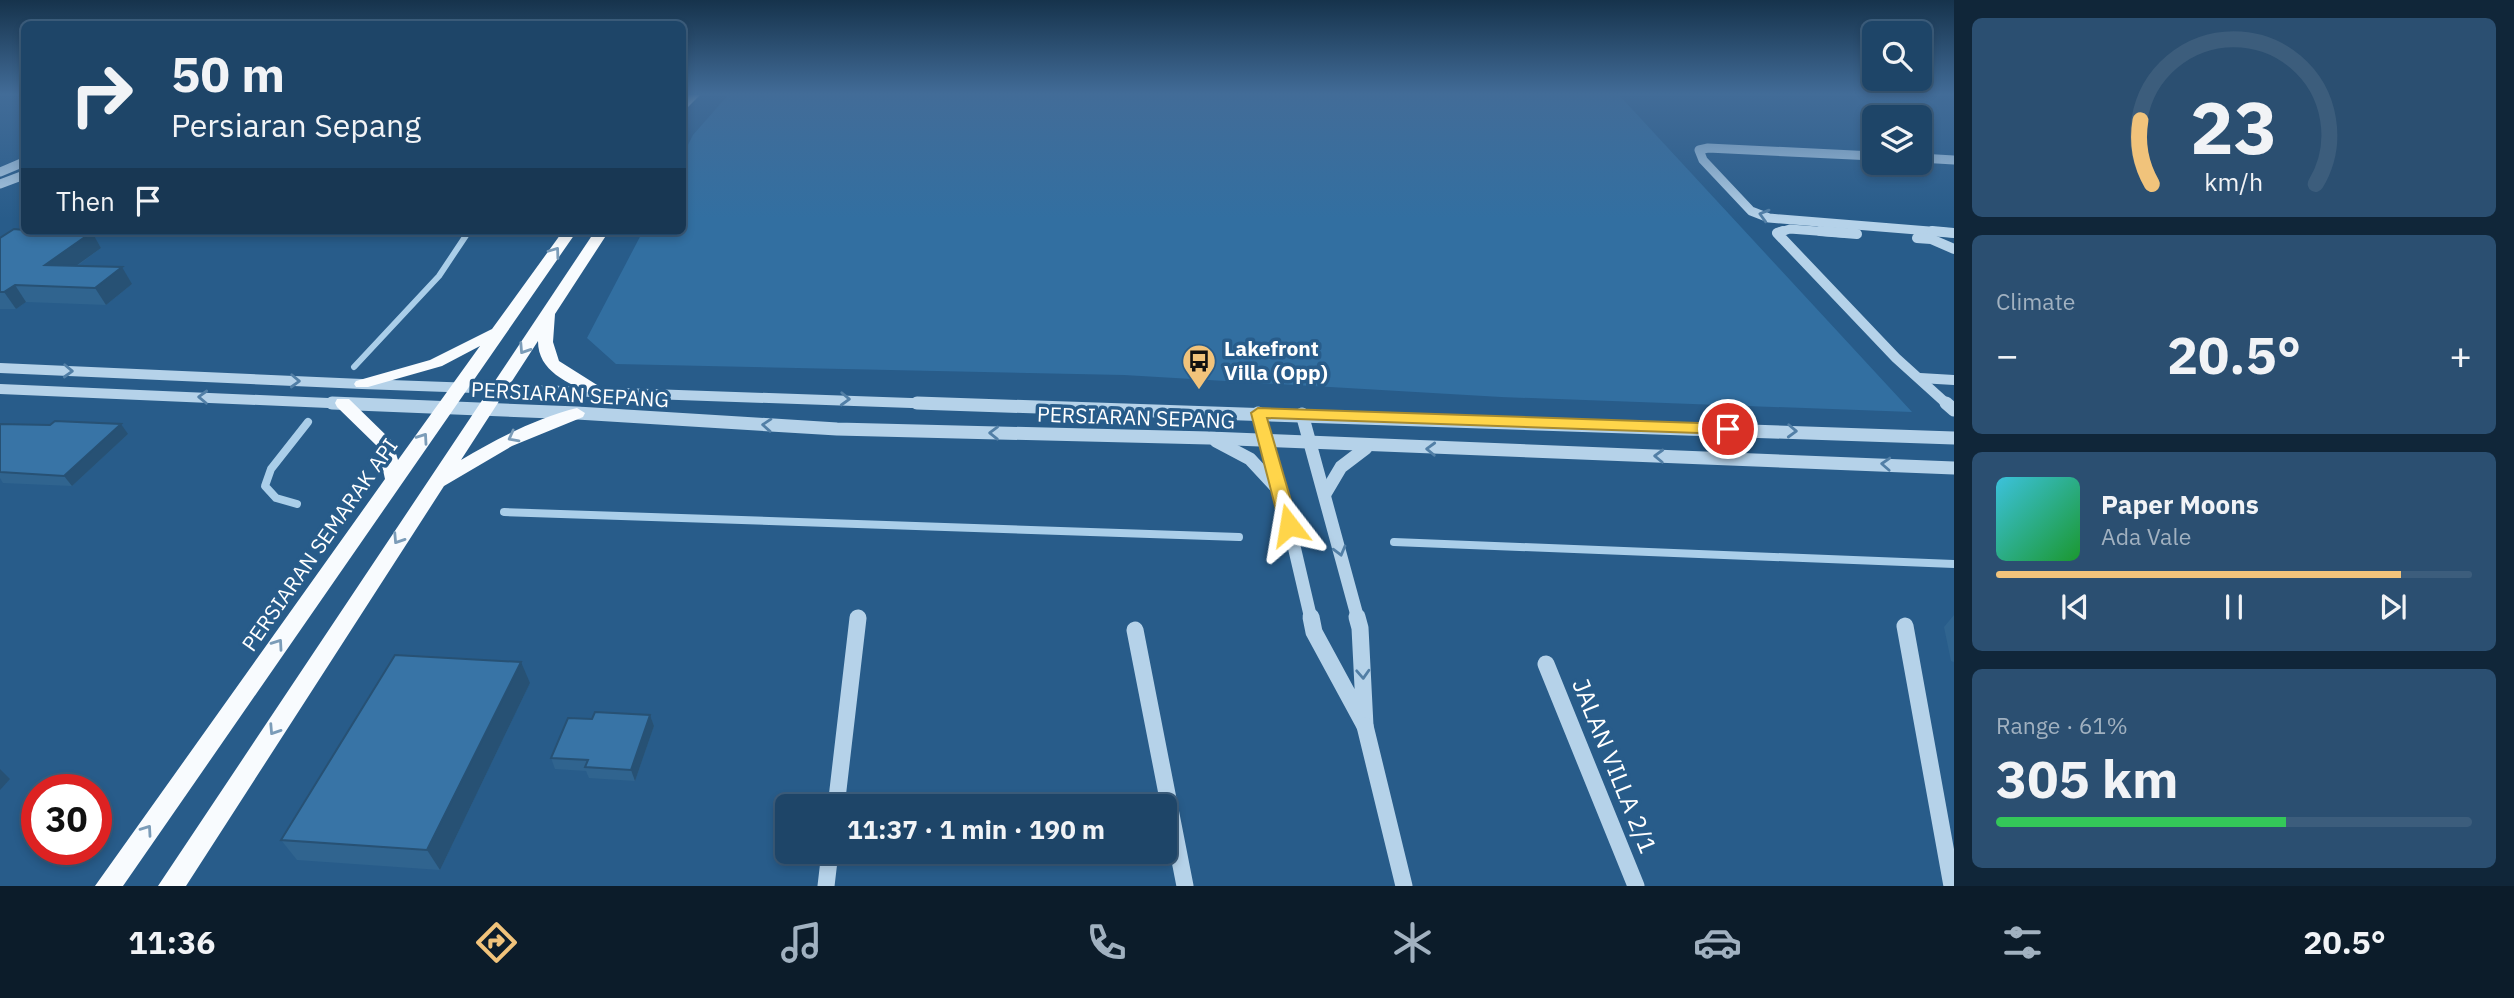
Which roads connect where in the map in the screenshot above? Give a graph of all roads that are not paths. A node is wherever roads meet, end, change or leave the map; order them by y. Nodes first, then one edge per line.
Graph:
1 (1862, 155) edge
2 (1932, 159) edge
3 (1954, 160) edge
4 (0, 161) edge
5 (21, 163) edge
6 (21, 163) edge
7 (0, 172) edge
8 (21, 176) edge
9 (0, 184) edge
10 (1954, 233) edge
11 (567, 235) edge
12 (599, 235) edge
13 (1954, 248) edge
14 (548, 312) junction
15 (498, 331) junction
16 (0, 368) edge
17 (1920, 378) junction
18 (1954, 380) edge
19 (362, 384) junction
20 (459, 386) junction
21 (499, 386) junction
22 (0, 389) edge
23 (597, 390) junction
24 (342, 403) junction
25 (443, 408) junction
26 (484, 410) junction
27 (1954, 410) edge
28 (577, 413) junction
29 (1258, 413) junction
30 (1302, 414) junction
31 (1209, 438) junction
32 (1954, 438) edge
33 (1266, 441) junction
34 (1312, 444) junction
35 (1370, 447) junction
36 (1954, 468) edge
37 (394, 479) junction
38 (434, 485) junction
39 (1325, 494) junction
40 (1283, 499) junction
41 (858, 618) dead end
42 (1905, 626) dead end
43 (1135, 630) dead end
44 (1546, 664) dead end
45 (1365, 726) junction
46 (838, 794) edge
47 (829, 864) edge
48 (108, 886) edge
49 (171, 886) edge
50 (826, 886) edge
51 (1185, 886) edge
52 (1404, 886) edge
53 (1636, 886) edge
54 (1952, 886) edge

10 -> 1 street
2 - 3 street
4 - 5 street
6 - 7 street
8 - 9 street
15 -> 11 main road, PERSIARAN SEMARAK API
12 - 14 main road
13 - 17 street
14 -> 21 main road
14 - 23 main road
15 - 19 main road
15 - 20 main road, PERSIARAN SEMARAK API
16 -> 19 street, PERSIARAN SEPANG
17 - 18 street
17 - 27 street
19 - 20 street, PERSIARAN SEPANG
20 - 21 street, PERSIARAN SEPANG
20 - 25 main road, PERSIARAN SEMARAK API
21 - 23 street, PERSIARAN SEPANG
21 - 26 main road
24 -> 22 street, PERSIARAN SEPANG
23 -> 29 street, PERSIARAN SEPANG
24 - 25 street, PERSIARAN SEPANG
24 - 37 main road
25 - 26 street, PERSIARAN SEPANG
37 -> 25 main road, PERSIARAN SEMARAK API
26 - 28 street, PERSIARAN SEPANG
26 - 38 main road
31 -> 28 street, PERSIARAN SEPANG
28 -> 38 main road
29 - 30 street, PERSIARAN SEPANG
29 - 33 street
30 -> 32 street, PERSIARAN SEPANG
30 - 34 street
31 - 33 street, PERSIARAN SEPANG
31 - 40 street
33 - 34 street, PERSIARAN SEPANG
33 - 40 street
34 - 35 street, PERSIARAN SEPANG
34 - 39 street
36 -> 35 street, PERSIARAN SEPANG
35 - 39 street
48 -> 37 main road, PERSIARAN SEMARAK API
38 -> 49 main road
39 -> 45 street
40 - 45 street
41 - 46 street
42 - 54 street
43 - 51 street
44 - 53 street, JALAN VILLA 2/1
45 - 52 street
47 - 50 street

